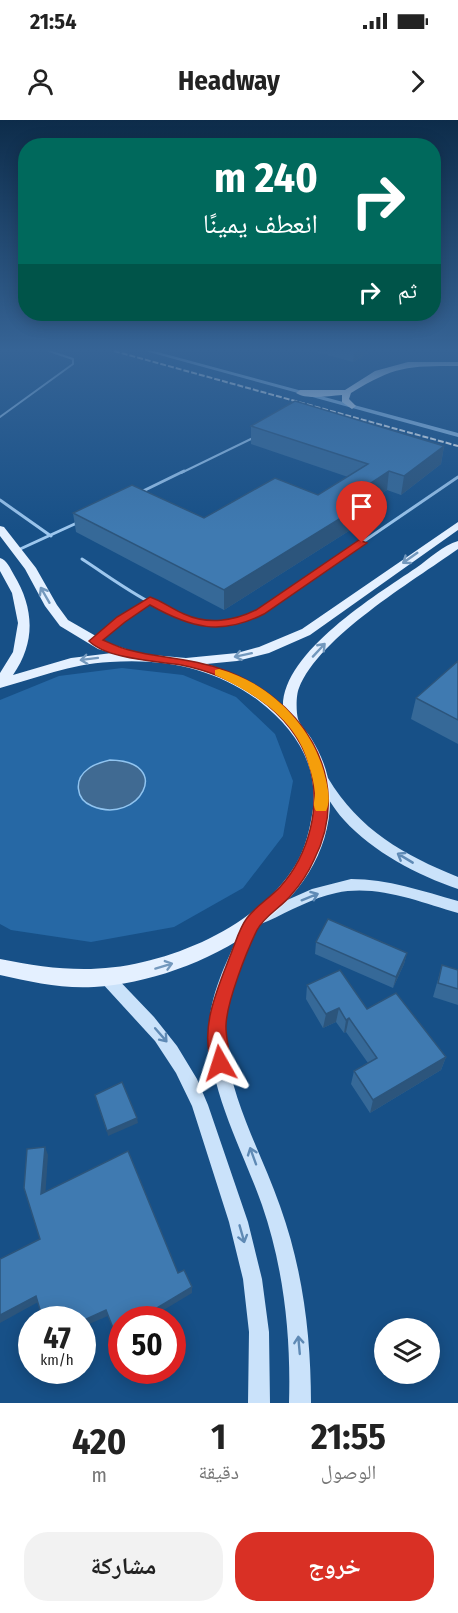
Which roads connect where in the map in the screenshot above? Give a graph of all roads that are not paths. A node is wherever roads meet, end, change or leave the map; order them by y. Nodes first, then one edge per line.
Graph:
1 (370, 411) edge
2 (263, 434) edge
3 (458, 435) edge
4 (458, 477) edge
5 (136, 495) edge
6 (0, 500) edge
7 (83, 520) edge
8 (458, 525) edge
9 (0, 529) edge
10 (51, 536) junction
11 (458, 544) edge
12 (18, 550) junction
13 (82, 559) dead end
14 (0, 561) edge
15 (150, 600) junction
16 (95, 641) junction
17 (145, 657) junction
18 (184, 662) junction
19 (0, 683) edge
20 (291, 720) junction
21 (316, 764) junction
22 (458, 883) edge
23 (458, 907) edge
24 (254, 922) junction
25 (0, 967) edge
26 (106, 977) junction
27 (260, 1403) edge
28 (300, 1403) edge

1 - 3 street
2 - 5 lane
4 - 15 lane
6 - 10 lane
7 - 10 lane
8 -> 18 main road
9 - 12 main road
10 - 12 lane
20 -> 11 main road
16 -> 12 main road
13 - 15 lane
14 - 19 main road
15 - 16 lane
16 - 17 main road
17 - 18 main road
17 -> 19 main road
18 - 20 main road
20 - 21 main road
22 -> 21 main road
21 - 24 main road
24 -> 23 main road
26 -> 24 main road
28 -> 24 main road
25 - 26 main road
26 -> 27 main road

